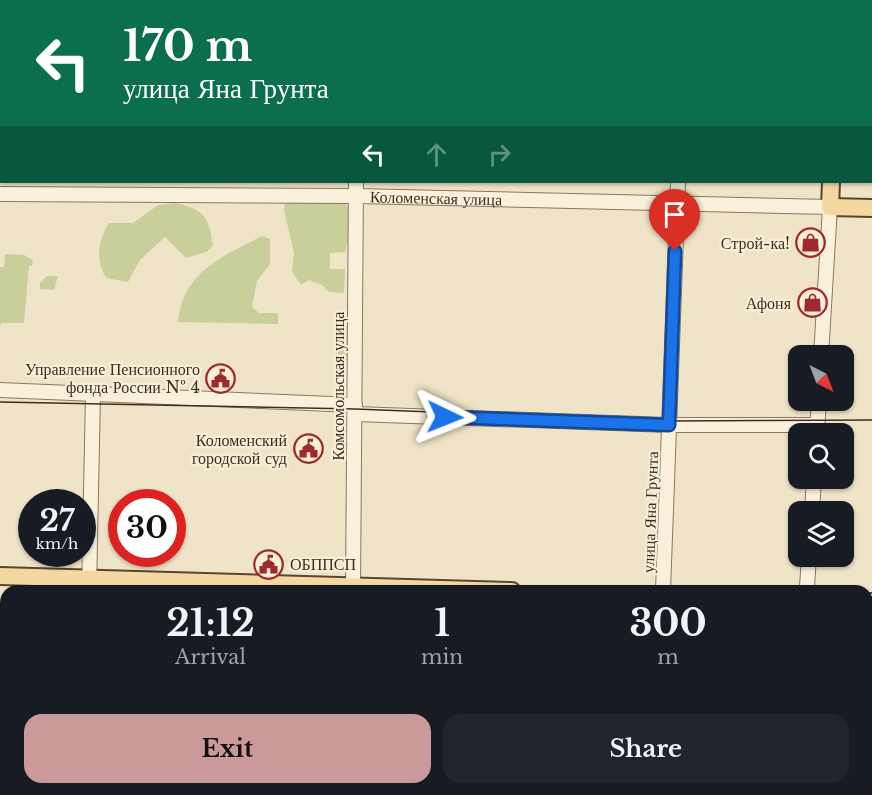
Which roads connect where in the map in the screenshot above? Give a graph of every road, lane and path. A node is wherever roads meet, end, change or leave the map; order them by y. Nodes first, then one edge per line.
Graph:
1 (356, 183) edge
2 (678, 183) edge
3 (831, 183) edge
4 (84, 189) edge
5 (0, 194) edge
6 (356, 196) junction
7 (676, 204) junction
8 (830, 207) junction
9 (872, 208) edge
10 (822, 345) edge
11 (0, 390) edge
12 (93, 394) junction
13 (355, 409) junction
14 (669, 425) junction
15 (788, 428) edge
16 (808, 567) edge
17 (0, 576) edge
18 (89, 585) edge
19 (353, 585) edge
20 (663, 585) edge
21 (807, 585) edge

1 - 6 street, Комсомольская улица
2 - 7 street, улица Яна Грунта
3 - 8 main road
4 - 5 street, Коломенская улица
4 - 6 street, Коломенская улица
6 - 7 street, Коломенская улица
6 - 13 street, Комсомольская улица
7 - 8 street, Коломенская улица
7 - 14 street, улица Яна Грунта
8 - 9 main road, Коломенская улица
8 - 10 street
11 - 12 street
12 - 13 street
12 - 18 street
13 - 14 street
13 - 19 street, Комсомольская улица
14 - 15 street
14 - 20 street, улица Яна Грунта
16 - 21 street
17 - 18 main road

